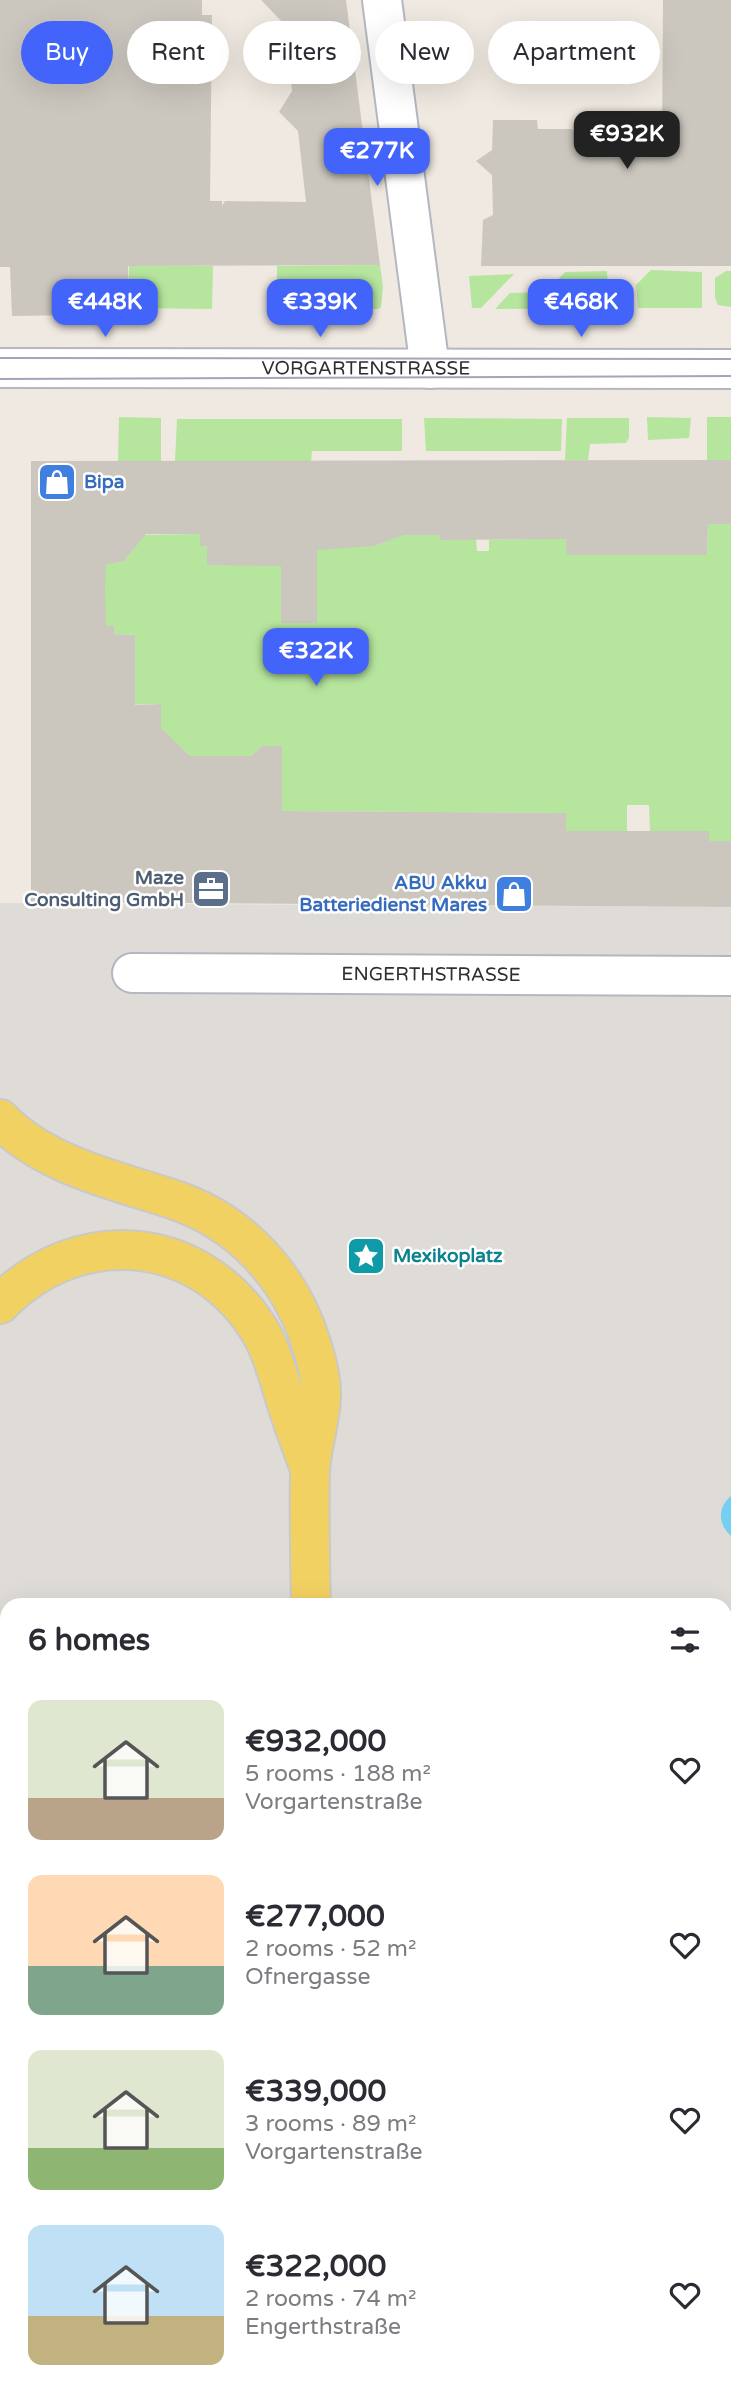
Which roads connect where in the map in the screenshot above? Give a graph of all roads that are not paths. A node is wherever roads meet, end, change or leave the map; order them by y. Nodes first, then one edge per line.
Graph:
1 (382, 0) edge
2 (0, 368) edge
3 (430, 369) junction
4 (731, 369) edge
5 (132, 973) dead end
6 (731, 976) edge
7 (11, 1128) edge
8 (0, 1304) edge
9 (310, 1469) junction
10 (311, 1598) edge

1 - 3 street
2 - 3 street, VORGARTENSTRASSE
3 - 4 street, VORGARTENSTRASSE
5 - 6 street, ENGERTHSTRASSE
7 - 9 main road
8 - 9 main road
9 - 10 main road

